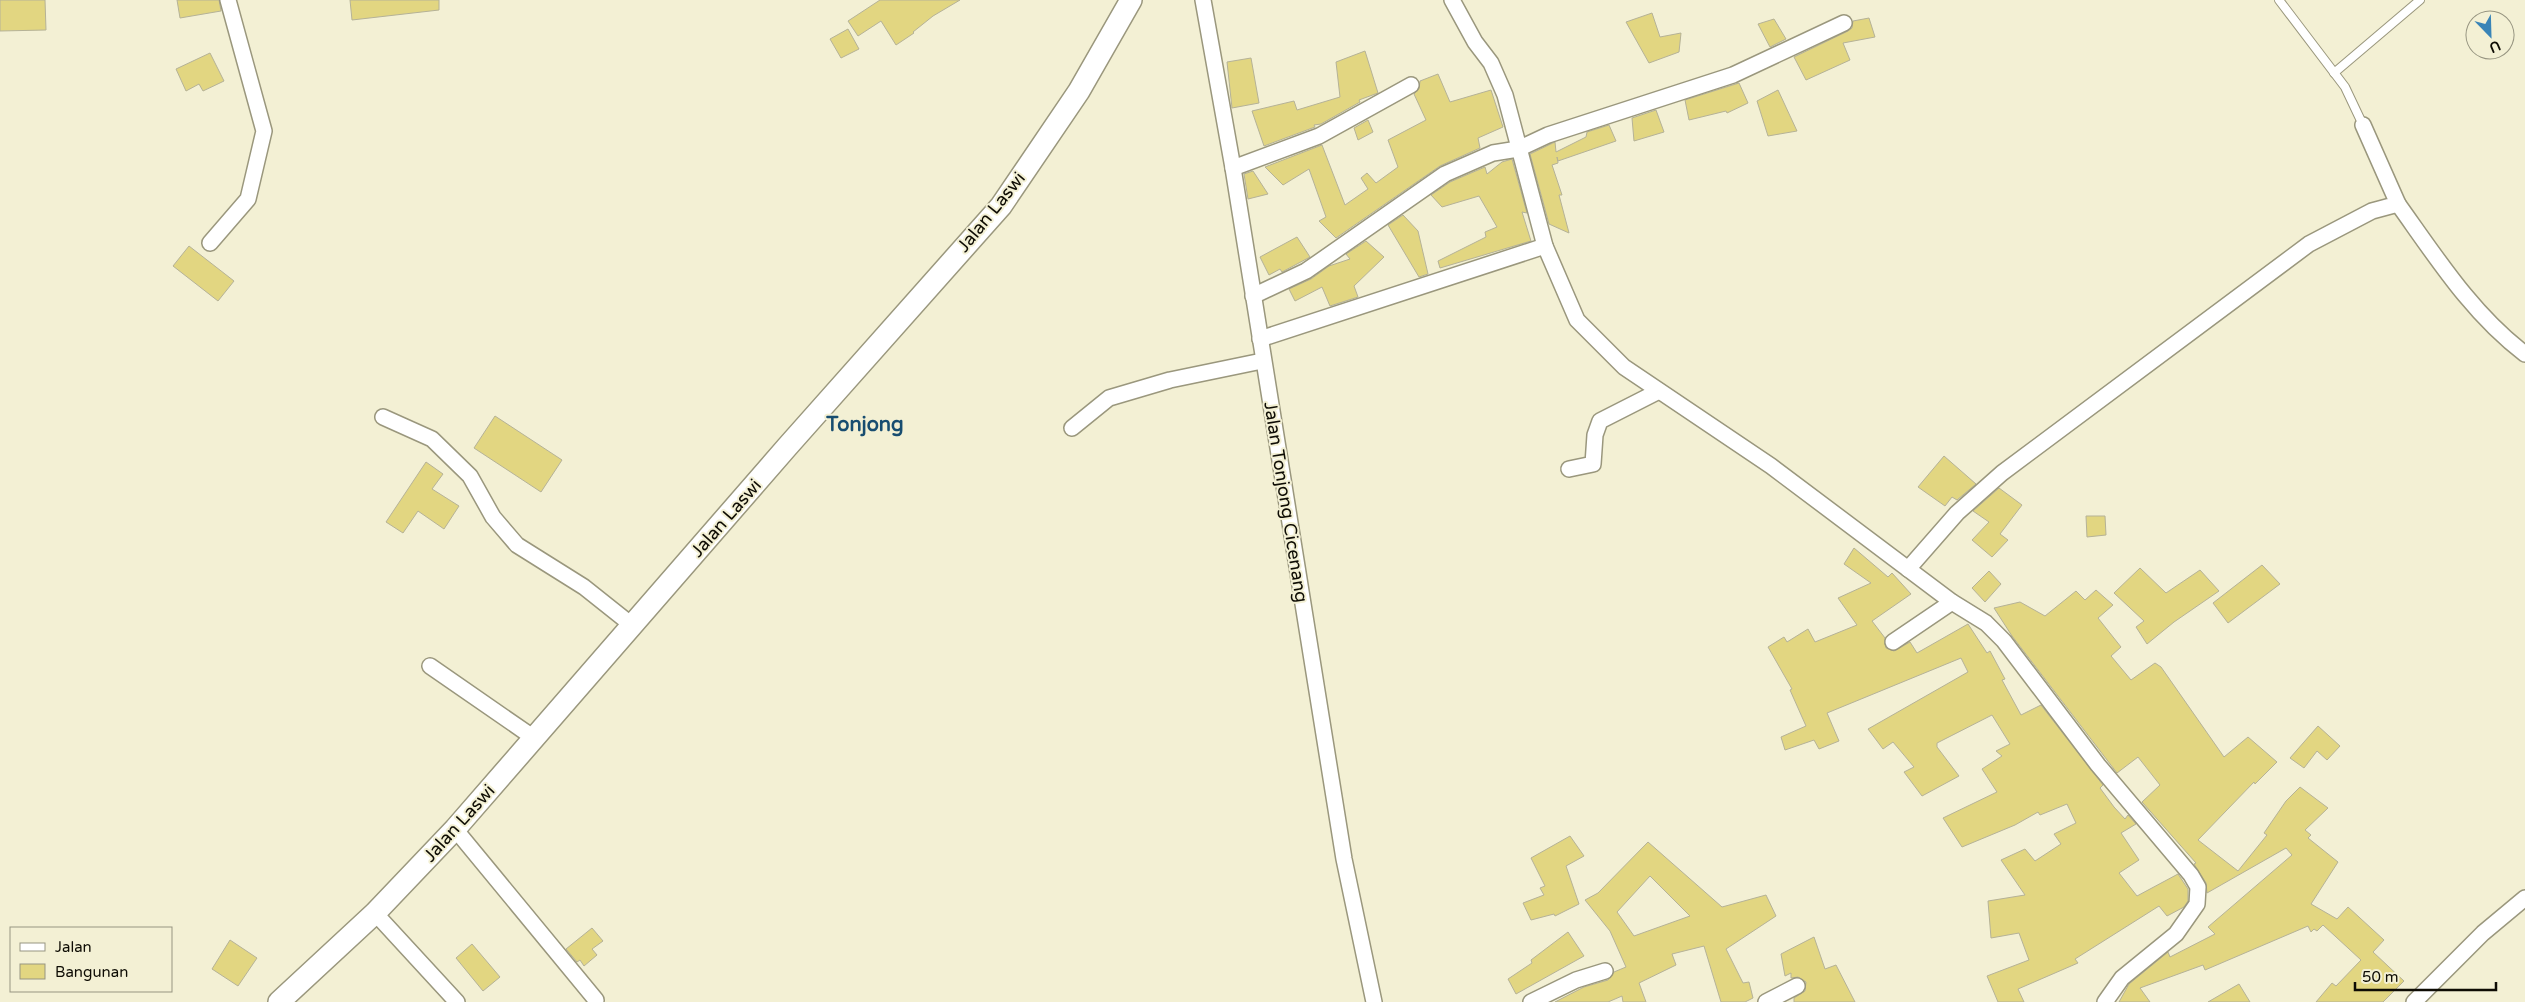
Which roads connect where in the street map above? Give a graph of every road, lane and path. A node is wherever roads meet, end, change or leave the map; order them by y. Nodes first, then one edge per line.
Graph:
1 (228, 0) edge
2 (1131, 0) edge
3 (1203, 0) edge
4 (1452, 0) edge
5 (2279, 0) edge
6 (2420, 0) edge
7 (1844, 23) dead end
8 (2334, 73) junction
9 (1411, 85) dead end
10 (2363, 125) joint
11 (1518, 149) junction
12 (1233, 168) junction
13 (2396, 198) junction
14 (210, 243) dead end
15 (1545, 246) junction
16 (1253, 296) junction
17 (1260, 339) junction
18 (2525, 354) edge
19 (1262, 361) junction
20 (1659, 391) junction
21 (384, 417) dead end
22 (1072, 428) dead end
23 (1569, 469) dead end
24 (1908, 570) junction
25 (1952, 602) junction
26 (633, 626) junction
27 (1893, 642) dead end
28 (430, 666) dead end
29 (534, 738) junction
30 (455, 829) junction
31 (2525, 898) edge
32 (375, 914) junction
33 (1605, 971) dead end
34 (1797, 986) dead end
35 (596, 1000) dead end
36 (279, 1002) edge
37 (457, 1002) edge
38 (1374, 1002) edge
39 (1531, 1002) edge
40 (1766, 1002) edge
41 (2105, 1002) edge
42 (2414, 1002) edge

1 - 14 street
2 - 26 main road, Jalan Laswi
3 - 12 street, Jalan Tonjong Cicenang
4 - 11 street
5 - 8 lane
6 - 8 lane
7 - 11 street
8 - 10 lane
9 - 12 street
10 - 13 street
11 - 15 street
11 - 16 street
12 - 16 street, Jalan Tonjong Cicenang
13 - 18 street
13 - 24 street
15 - 17 street
15 - 20 street
16 - 17 street, Jalan Tonjong Cicenang
17 - 19 street, Jalan Tonjong Cicenang
19 - 22 street
19 - 38 street, Jalan Tonjong Cicenang
20 - 23 street
20 - 24 street
21 - 26 street
24 - 25 street
25 - 27 street
25 - 41 street
26 - 29 main road, Jalan Laswi
28 - 29 street
29 - 30 main road, Jalan Laswi
30 - 32 main road, Jalan Laswi
30 - 35 street
31 - 42 street
32 - 36 main road, Jalan Laswi
32 - 37 street
33 - 39 street
34 - 40 street

